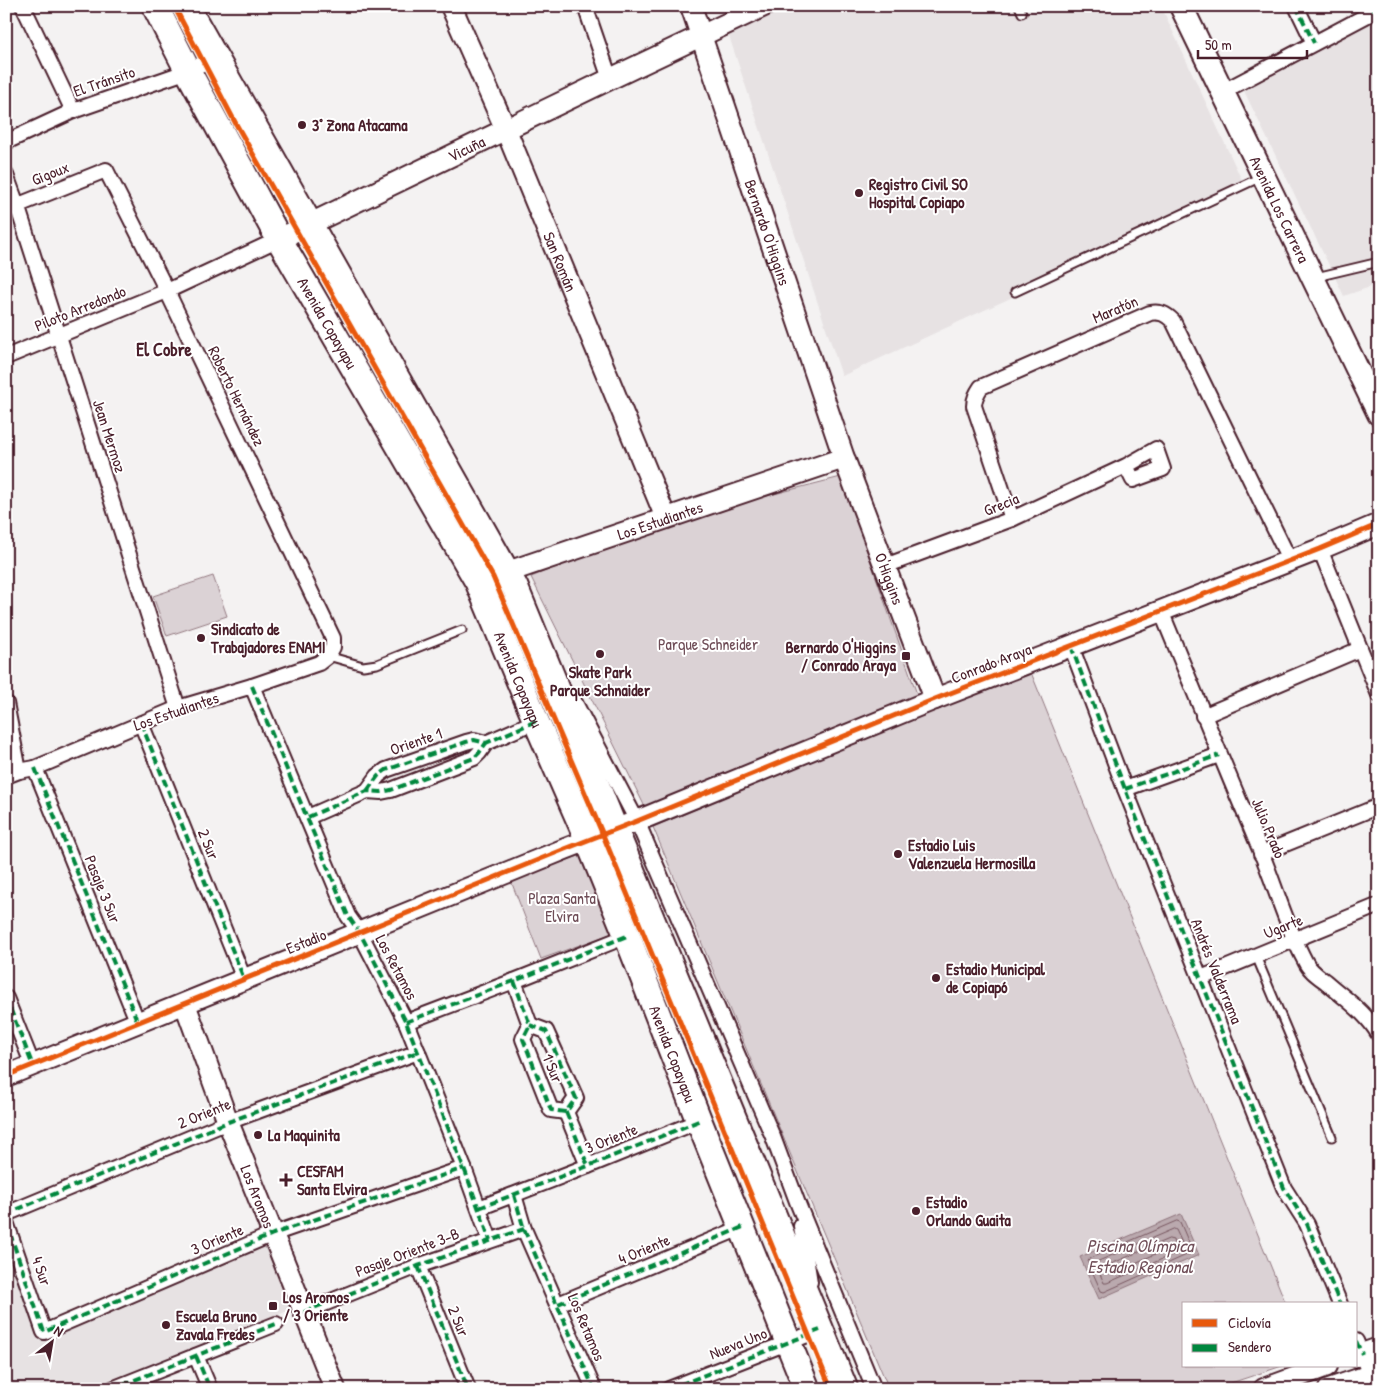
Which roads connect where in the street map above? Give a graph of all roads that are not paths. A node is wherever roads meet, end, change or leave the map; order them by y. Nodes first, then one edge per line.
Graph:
1 (23, 6) edge
2 (155, 6) edge
3 (186, 6) edge
4 (451, 6) edge
5 (585, 6) edge
6 (691, 6) edge
7 (764, 6) edge
8 (1181, 6) edge
9 (1296, 6) edge
10 (1375, 9) edge
11 (701, 36) junction
12 (1314, 43) junction
13 (216, 57) junction
14 (188, 71) junction
15 (610, 79) junction
16 (1222, 92) junction
17 (73, 111) junction
18 (506, 130) junction
19 (6, 142) edge
20 (106, 170) joint
21 (6, 175) edge
22 (1263, 176) junction
23 (254, 191) junction
24 (12, 207) edge
25 (310, 225) junction
26 (280, 239) junction
27 (1379, 262) edge
28 (1313, 278) junction
29 (167, 291) junction
30 (1015, 292) dead end
31 (59, 336) junction
32 (6, 356) edge
33 (1379, 414) edge
34 (844, 458) junction
35 (1126, 466) dead end
36 (666, 518) junction
37 (1012, 519) junction
38 (1379, 524) edge
39 (1320, 549) junction
40 (1290, 561) junction
41 (886, 566) junction
42 (510, 580) junction
43 (478, 582) junction
44 (1161, 611) junction
45 (462, 630) dead end
46 (1071, 646) junction
47 (1360, 649) junction
48 (328, 656) junction
49 (252, 686) junction
50 (1379, 695) edge
51 (935, 699) junction
52 (6, 702) edge
53 (178, 708) junction
54 (1203, 716) junction
55 (141, 722) junction
56 (536, 722) junction
57 (486, 742) junction
58 (1219, 755) junction
59 (36, 768) junction
60 (12, 774) edge
61 (1125, 788) junction
62 (366, 791) junction
63 (1379, 806) edge
64 (308, 817) junction
65 (626, 825) junction
66 (588, 840) junction
67 (1261, 854) junction
68 (1379, 905) edge
69 (360, 933) junction
70 (627, 936) junction
71 (1294, 940) junction
72 (1256, 956) junction
73 (1201, 978) junction
74 (244, 979) junction
75 (514, 981) junction
76 (6, 998) edge
77 (185, 1004) junction
78 (406, 1022) junction
79 (138, 1023) junction
80 (530, 1025) junction
81 (1379, 1035) edge
82 (418, 1052) junction
83 (33, 1066) junction
84 (6, 1076) edge
85 (566, 1112) junction
86 (699, 1121) junction
87 (228, 1122) junction
88 (1332, 1137) dead end
89 (588, 1166) junction
90 (464, 1168) junction
91 (514, 1195) junction
92 (798, 1204) junction
93 (479, 1208) junction
94 (6, 1214) edge
95 (6, 1222) edge
96 (742, 1227) junction
97 (524, 1228) junction
98 (273, 1234) junction
99 (490, 1240) junction
100 (418, 1266) junction
101 (1339, 1302) edge
102 (558, 1304) junction
103 (304, 1312) junction
104 (818, 1322) junction
105 (276, 1324) dead end
106 (44, 1332) joint
107 (788, 1342) junction
108 (1363, 1350) edge
109 (196, 1356) junction
110 (1322, 1368) edge
111 (1374, 1373) edge
112 (671, 1388) edge
113 (112, 1389) edge
114 (210, 1389) edge
115 (335, 1389) edge
116 (468, 1389) edge
117 (594, 1389) edge
118 (807, 1389) edge
119 (845, 1389) edge
120 (874, 1389) edge
121 (1264, 1389) edge
122 (1330, 1389) edge

1 - 17 street
2 - 14 highway, Avenida Copayapu
3 - 13 highway, Avenida Copayapu
4 - 18 street, San Román
5 - 15 street
6 - 11 street, Bernardo O'Higgins
7 - 11 street, Vicuña
8 - 16 main road, Avenida Los Carrera
9 - 12 street
10 - 12 street
11 - 15 street, Vicuña
11 - 34 street, Bernardo O'Higgins
12 - 16 street
13 - 14 street, El Tránsito
13 - 25 highway, Avenida Copayapu
14 - 17 street, El Tránsito
14 - 23 highway, Avenida Copayapu
15 - 18 street, Vicuña
16 - 22 main road, Avenida Los Carrera
17 - 19 street, El Tránsito
18 - 25 street, Vicuña
18 - 36 street, San Román
20 - 24 street, Gigoux
20 - 29 street, Roberto Hernández
21 - 24 street, Jean Mermoz
22 - 28 main road, Avenida Los Carrera
22 - 30 lane
23 - 25 highway
23 - 26 highway, Avenida Copayapu
24 - 31 street, Jean Mermoz
25 - 26 street, Vicuña
25 - 42 highway, Avenida Copayapu
26 - 29 street, Vicuña
26 - 43 highway, Avenida Copayapu
27 - 28 lane
28 - 33 main road, Avenida Los Carrera
29 - 31 street, Piloto Arredondo
29 - 48 street, Roberto Hernández
31 - 32 street, Piloto Arredondo
31 - 53 street, Jean Mermoz
34 - 36 street, Los Estudiantes
34 - 41 street, O'Higgins
35 - 37 street, Grecia
36 - 42 street, Los Estudiantes
37 - 40 street, Maratón
37 - 41 street, Grecia
38 - 39 street, Conrado Araya
39 - 40 street, Conrado Araya
39 - 47 street
40 - 44 street, Conrado Araya
41 - 51 street, O'Higgins
42 - 43 street, Los Estudiantes
42 - 65 highway, Avenida Copayapu
43 - 56 highway, Avenida Copayapu
44 - 46 street, Conrado Araya
44 - 54 street, Julio Prado
45 - 48 lane
46 - 51 street, Conrado Araya
46 - 61 street, Andrés Valderrama
47 - 50 street
47 - 54 street
48 - 49 street, Los Estudiantes
49 - 53 street, Los Estudiantes
49 - 64 street, Los Retamos
51 - 65 street, Conrado Araya
52 - 60 street
53 - 55 street, Los Estudiantes
54 - 58 street, Julio Prado
55 - 59 street, Los Estudiantes
55 - 74 street, 2 Sur
56 - 57 street, Oriente 1
56 - 66 highway, Avenida Copayapu
57 - 62 street, Oriente 1
57 - 62 street, Oriente 1
58 - 61 street
58 - 67 street, Julio Prado
59 - 60 street, Los Estudiantes
59 - 79 street, Pasaje 3 Sur
61 - 73 street, Andrés Valderrama
62 - 64 street, Oriente 1
63 - 67 street
64 - 69 street, Los Retamos
65 - 66 street, Estadio
65 - 92 street, Avenida Copayapu
65 - 104 highway, Avenida Copayapu
66 - 69 street, Estadio
66 - 70 highway, Avenida Copayapu
67 - 71 street, Julio Prado
68 - 71 street, Ugarte
69 - 74 street, Estadio
69 - 78 street, Los Retamos
70 - 75 street
70 - 86 highway, Avenida Copayapu
71 - 72 street, Ugarte
71 - 81 street, Julio Prado
72 - 73 street, Ugarte
72 - 88 lane
73 - 101 street, Andrés Valderrama
74 - 77 street, Estadio
75 - 78 street
75 - 80 street, 1 Sur
76 - 83 street
77 - 79 street, Estadio
77 - 87 street, Los Aromos
78 - 82 street, Los Retamos
79 - 83 street, Estadio
80 - 85 street, 1 Sur
80 - 85 street, 1 Sur
82 - 87 street, 2 Oriente
82 - 90 street, Los Retamos
83 - 84 street, Estadio
85 - 89 street
86 - 89 street, 3 Oriente
86 - 96 highway, Avenida Copayapu
87 - 94 street, 2 Oriente
87 - 98 street, Los Aromos
89 - 91 street, 3 Oriente
90 - 93 street, Los Retamos
90 - 98 street, 3 Oriente
91 - 93 street, 3 Oriente
91 - 97 street, Los Retamos
92 - 104 street, Avenida Copayapu
92 - 120 street, Avenida Copayapu
93 - 99 street, Los Retamos
95 - 106 street, 4 Sur
96 - 102 street, 4 Oriente
96 - 107 highway, Avenida Copayapu
97 - 99 street, Pasaje Oriente 3-B
97 - 102 street, Los Retamos
98 - 103 street, Los Aromos
98 - 106 street, 3 Oriente
99 - 100 street, Pasaje Oriente 3-B
100 - 103 street, Pasaje Oriente 3-B
100 - 116 street, 2 Sur
102 - 117 street, Los Retamos
103 - 115 street, Los Aromos
104 - 107 street, Nueva Uno
104 - 119 highway, Avenida Copayapu
105 - 109 street
107 - 112 street, Nueva Uno
107 - 118 highway, Avenida Copayapu
108 - 111 street
109 - 113 street
109 - 114 street
110 - 121 street
111 - 122 street

